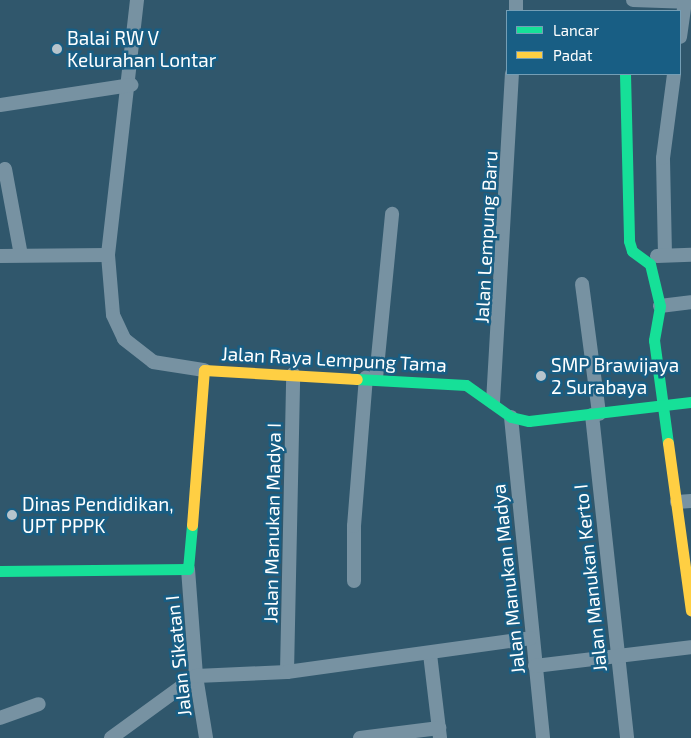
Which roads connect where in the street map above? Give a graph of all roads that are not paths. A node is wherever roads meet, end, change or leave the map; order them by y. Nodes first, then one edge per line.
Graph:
1 (138, 0) edge
2 (632, 0) edge
3 (688, 2) edge
4 (681, 33) edge
5 (512, 75) edge
6 (625, 75) edge
7 (674, 75) edge
8 (131, 85) junction
9 (0, 105) edge
10 (5, 169) dead end
11 (392, 214) dead end
12 (664, 254) junction
13 (21, 255) junction
14 (108, 255) junction
15 (691, 255) edge
16 (0, 256) edge
17 (644, 259) junction
18 (582, 284) dead end
19 (691, 302) edge
20 (660, 306) junction
21 (204, 370) junction
22 (293, 374) junction
23 (371, 378) junction
24 (493, 402) junction
25 (691, 402) edge
26 (665, 405) junction
27 (595, 414) junction
28 (511, 417) junction
29 (684, 501) edge
30 (188, 569) junction
31 (0, 571) edge
32 (689, 575) edge
33 (354, 581) dead end
34 (691, 610) edge
35 (531, 638) junction
36 (691, 647) edge
37 (430, 654) junction
38 (617, 655) junction
39 (535, 666) junction
40 (286, 672) junction
41 (196, 676) junction
42 (39, 704) dead end
43 (0, 718) edge
44 (439, 733) edge
45 (111, 738) edge
46 (206, 738) edge
47 (360, 738) edge
48 (543, 738) edge
49 (627, 738) edge

1 - 8 street
2 - 3 street
3 - 4 street
5 - 24 street, Jalan Lempung Baru
6 - 17 street
7 - 12 street
8 - 9 street
8 - 14 street
10 - 13 street
11 - 23 street
12 - 15 street
12 - 17 street
13 - 14 street
13 - 16 street
14 - 21 street
17 - 20 street
18 - 27 street, Jalan Manukan Kerto I
19 - 20 street
20 - 26 street
21 - 22 street, Jalan Raya Lempung Tama
21 - 30 street
22 - 23 street, Jalan Raya Lempung Tama
22 - 40 street, Jalan Manukan Madya I
23 - 24 street, Jalan Raya Lempung Tama
23 - 33 street
24 - 28 street, Jalan Raya Lempung Tama
25 - 26 street
26 - 27 street
26 - 29 street
27 - 28 street
27 - 38 street, Jalan Manukan Kerto I
28 - 35 street, Jalan Manukan Madya
29 - 32 street
30 - 31 street
30 - 41 street, Jalan Sikatan I
32 - 34 street
35 - 37 street
35 - 39 street, Jalan Manukan Madya
36 - 38 street
37 - 40 street
37 - 44 street
38 - 39 street
38 - 49 street, Jalan Manukan Kerto I
39 - 48 street, Jalan Manukan Madya
40 - 41 street
41 - 45 street
41 - 46 street, Jalan Sikatan I
42 - 43 street
44 - 47 street

